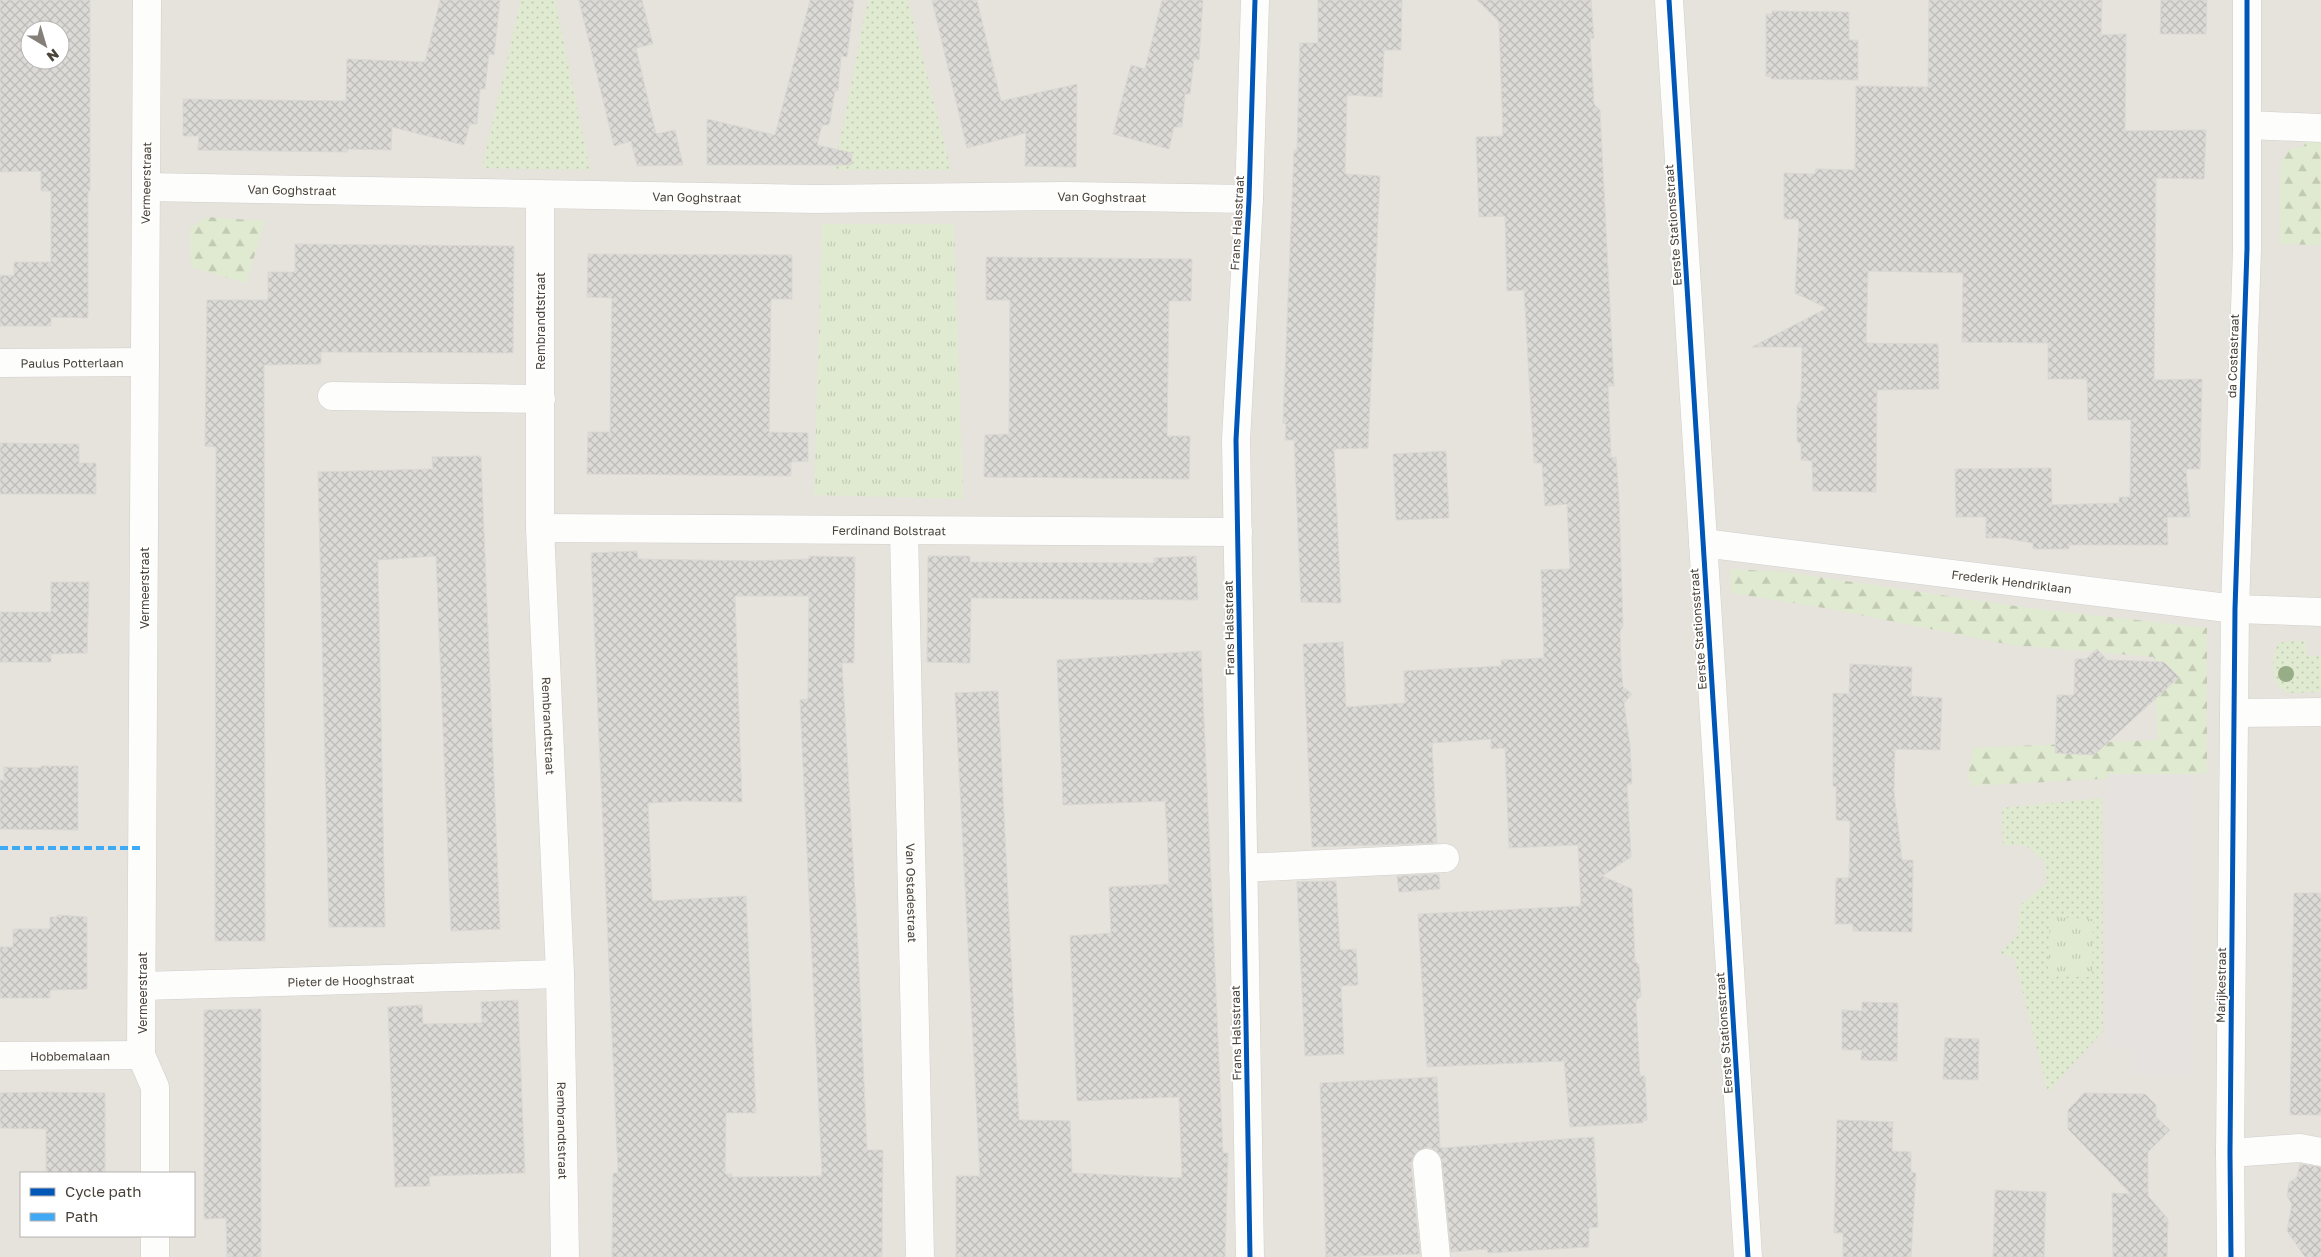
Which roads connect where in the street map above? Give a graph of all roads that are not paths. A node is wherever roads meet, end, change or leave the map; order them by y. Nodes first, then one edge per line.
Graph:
1 (147, 0) edge
2 (1255, 0) edge
3 (1669, 0) edge
4 (2248, 0) edge
5 (2248, 125) junction
6 (2321, 128) edge
7 (146, 187) junction
8 (540, 195) junction
9 (1249, 199) junction
10 (145, 362) junction
11 (0, 363) edge
12 (332, 396) dead end
13 (541, 399) junction
14 (540, 528) junction
15 (904, 531) junction
16 (1238, 532) junction
17 (1703, 543) junction
18 (2235, 610) junction
19 (2321, 612) edge
20 (2321, 712) edge
21 (2234, 713) junction
22 (1445, 858) dead end
23 (1243, 868) junction
24 (560, 974) junction
25 (142, 986) junction
26 (141, 1055) junction
27 (0, 1056) edge
28 (2321, 1152) edge
29 (2230, 1153) junction
30 (1427, 1163) dead end
31 (155, 1172) edge
32 (155, 1237) edge
33 (155, 1257) edge
34 (564, 1257) edge
35 (920, 1257) edge
36 (1250, 1257) edge
37 (1436, 1257) edge
38 (1748, 1257) edge
39 (2231, 1257) edge

1 - 7 street, Vermeerstraat
2 - 9 street, Frans Halsstraat
3 - 17 street, Eerste Stationsstraat
4 - 5 street, da Costastraat
5 - 6 street
5 - 18 street, da Costastraat
7 - 8 street, Van Goghstraat
7 - 10 street, Vermeerstraat
8 - 9 street, Van Goghstraat
8 - 13 street, Rembrandtstraat
9 - 16 street, Frans Halsstraat
10 - 11 street, Paulus Potterlaan
10 - 25 street, Vermeerstraat
12 - 13 street
13 - 14 street, Rembrandtstraat
14 - 15 street, Ferdinand Bolstraat
14 - 24 street, Rembrandtstraat
15 - 16 street, Ferdinand Bolstraat
15 - 35 street, Van Ostadestraat
16 - 23 street, Frans Halsstraat
17 - 18 street, Frederik Hendriklaan
17 - 38 street, Eerste Stationsstraat
18 - 19 street, Frederik Hendriklaan
18 - 21 street, da Costastraat
20 - 21 street
21 - 29 street, Marijkestraat
22 - 23 street
23 - 36 street, Frans Halsstraat
24 - 25 street, Pieter de Hooghstraat
24 - 34 street, Rembrandtstraat
25 - 26 street, Vermeerstraat
26 - 27 street, Hobbemalaan
26 - 31 street, Vermeerstraat
28 - 29 street
29 - 39 street, Marijkestraat
30 - 37 street
32 - 33 street

